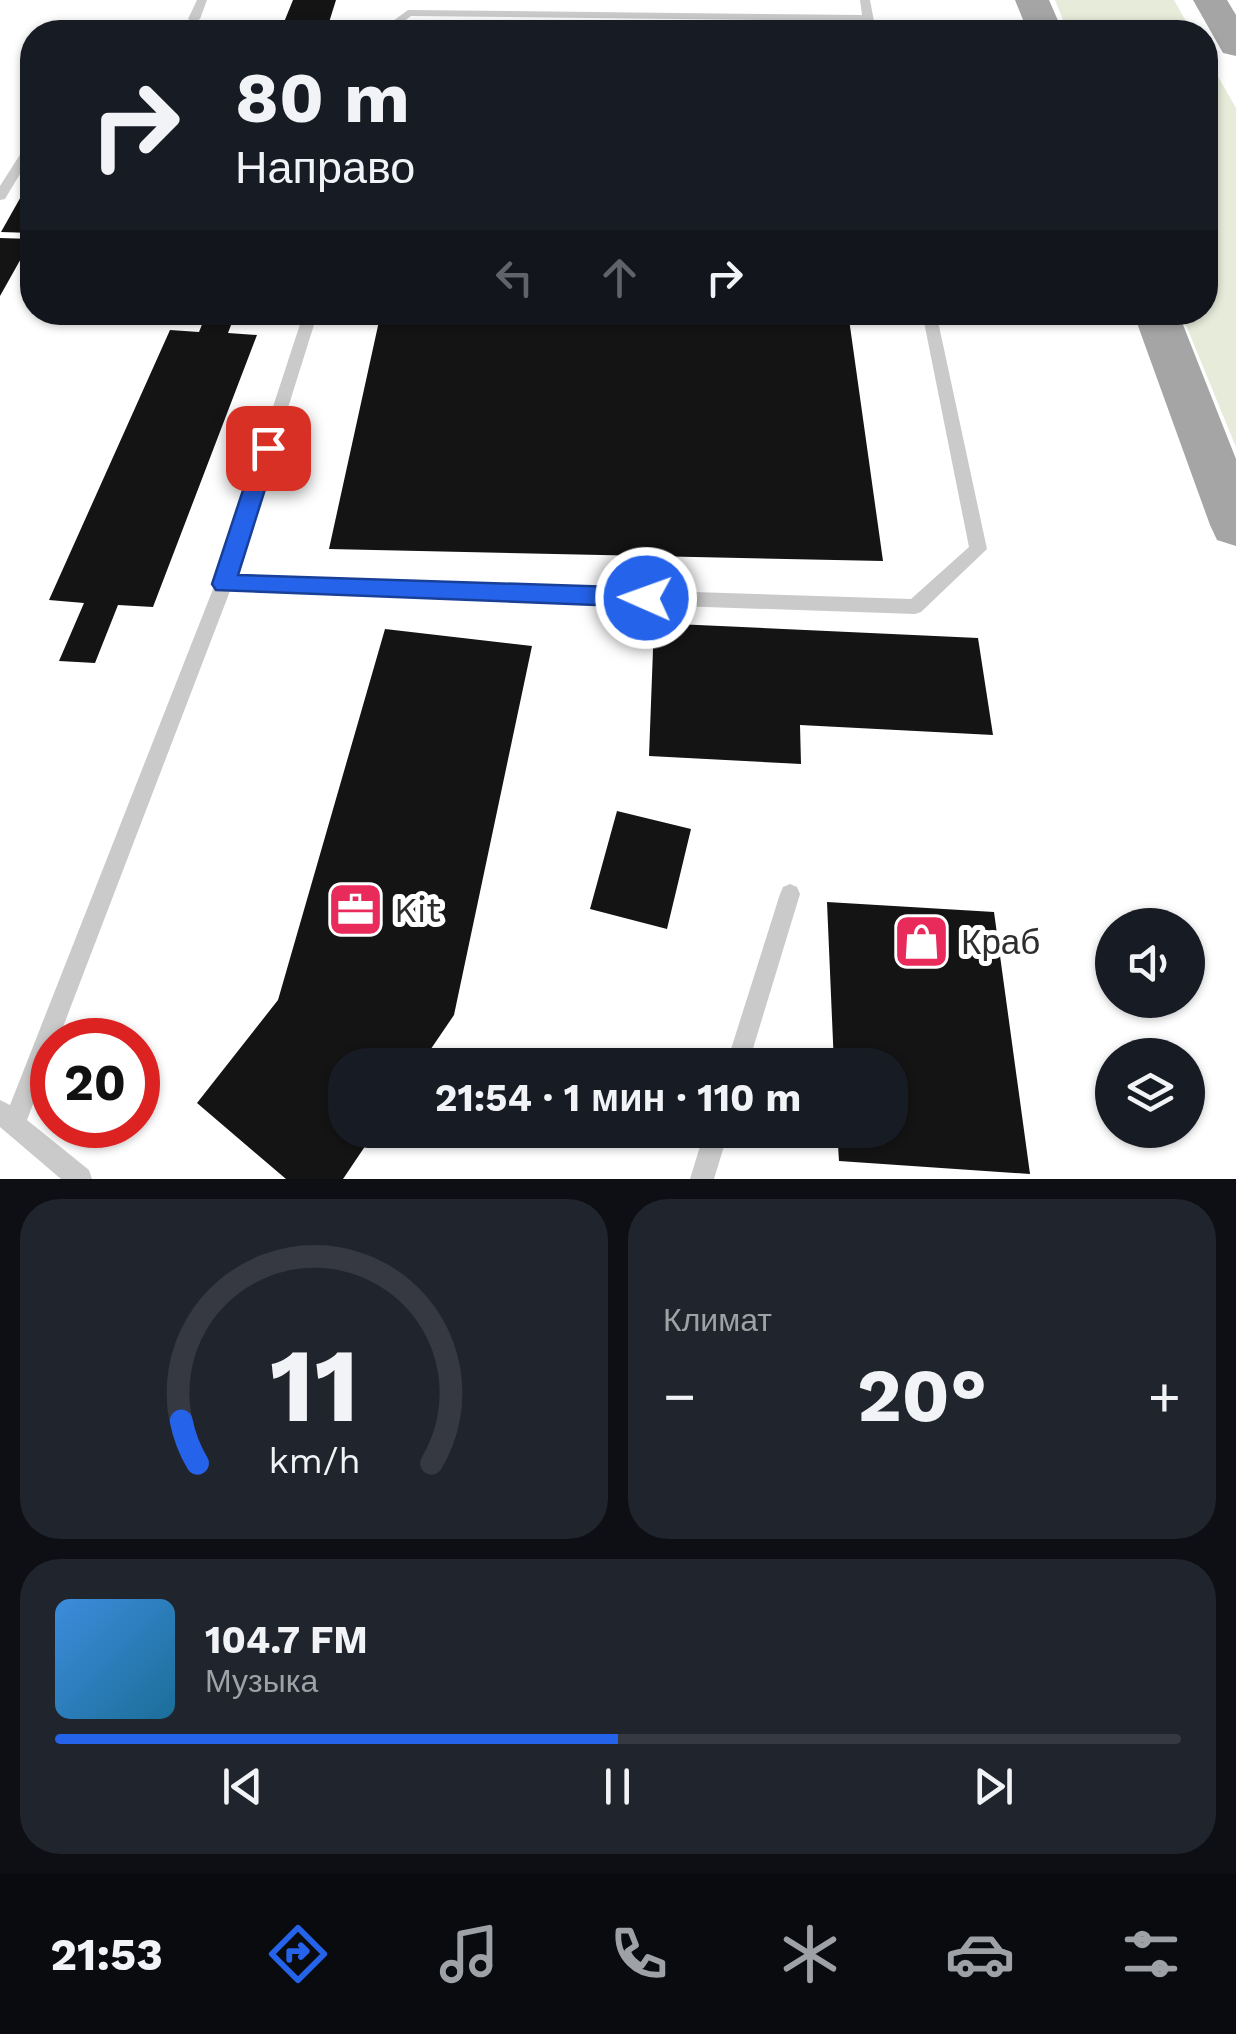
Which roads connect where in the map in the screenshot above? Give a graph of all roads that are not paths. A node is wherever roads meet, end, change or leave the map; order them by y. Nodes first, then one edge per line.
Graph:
1 (202, 0) edge
2 (866, 0) edge
3 (1210, 0) edge
4 (868, 18) joint
5 (194, 19) dead end
6 (399, 20) edge
7 (1236, 44) edge
8 (20, 165) edge
9 (0, 196) edge
10 (307, 325) edge
11 (932, 325) edge
12 (1160, 325) edge
13 (1236, 525) edge
14 (224, 584) junction
15 (790, 894) dead end
16 (742, 1048) edge
17 (7, 1116) edge
18 (711, 1148) edge
19 (80, 1179) edge
20 (702, 1179) edge

1 - 5 lane
2 - 4 lane
3 - 7 main road
4 - 6 lane
8 - 9 lane
10 - 14 lane
11 - 14 lane
12 - 13 main road
14 - 17 lane
15 - 16 lane
17 - 19 lane
18 - 20 lane

